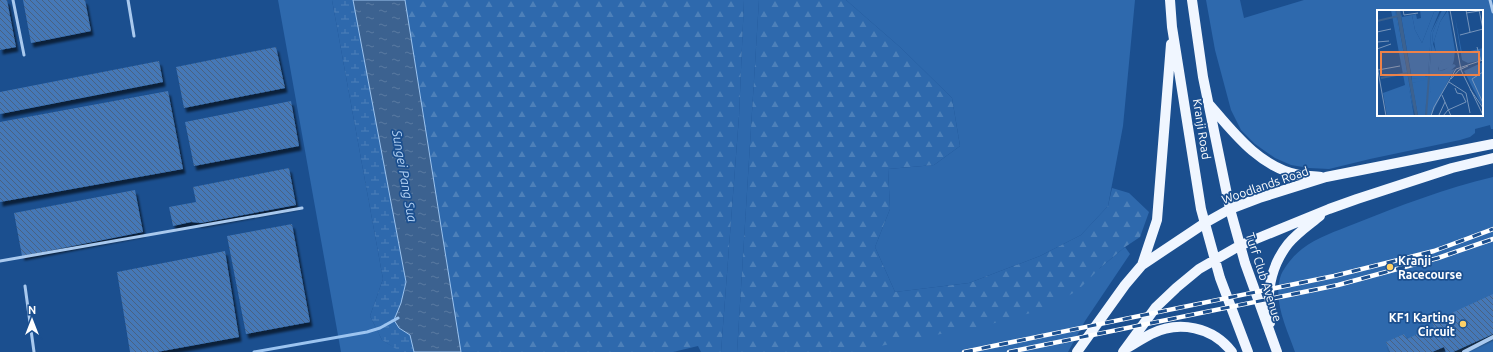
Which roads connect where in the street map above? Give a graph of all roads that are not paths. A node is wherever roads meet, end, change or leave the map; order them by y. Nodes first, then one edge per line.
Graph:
1 (13, 0) edge
2 (128, 0) edge
3 (1170, 0) edge
4 (1192, 0) edge
5 (1490, 0) edge
6 (1493, 12) edge
7 (1172, 26) junction
8 (134, 36) dead end
9 (24, 55) dead end
10 (1208, 103) junction
11 (1493, 144) edge
12 (1493, 158) edge
13 (1326, 177) junction
14 (302, 208) dead end
15 (1230, 209) junction
16 (1329, 209) junction
17 (1205, 223) junction
18 (1239, 246) junction
19 (0, 261) edge
20 (1215, 261) junction
21 (1142, 265) junction
22 (25, 286) dead end
23 (1493, 337) edge
24 (1275, 347) edge
25 (1124, 351) edge
26 (34, 352) edge
27 (1077, 352) edge
28 (1232, 352) edge
29 (1248, 352) edge
30 (1464, 352) edge

1 - 9 lane
2 - 8 lane
3 - 7 main road, Kranji Road
4 - 10 main road, Kranji Road
5 - 6 lane
7 - 17 main road, Kranji Road
7 - 21 main road
10 - 13 main road
10 - 15 main road, Kranji Road
11 - 13 main road, Woodlands Road
12 - 16 main road
13 - 15 main road, Woodlands Road
14 - 19 lane
15 - 17 main road, Woodlands Road
15 - 18 main road, Turf Club Avenue
16 - 18 main road
16 - 24 main road
17 - 20 main road, Kranji Road
17 - 21 main road, Woodlands Road
18 - 20 main road
18 - 24 main road, Turf Club Avenue
20 - 25 main road
20 - 29 main road
21 - 27 main road, Woodlands Road
22 - 26 lane
23 - 30 street
25 - 28 main road

